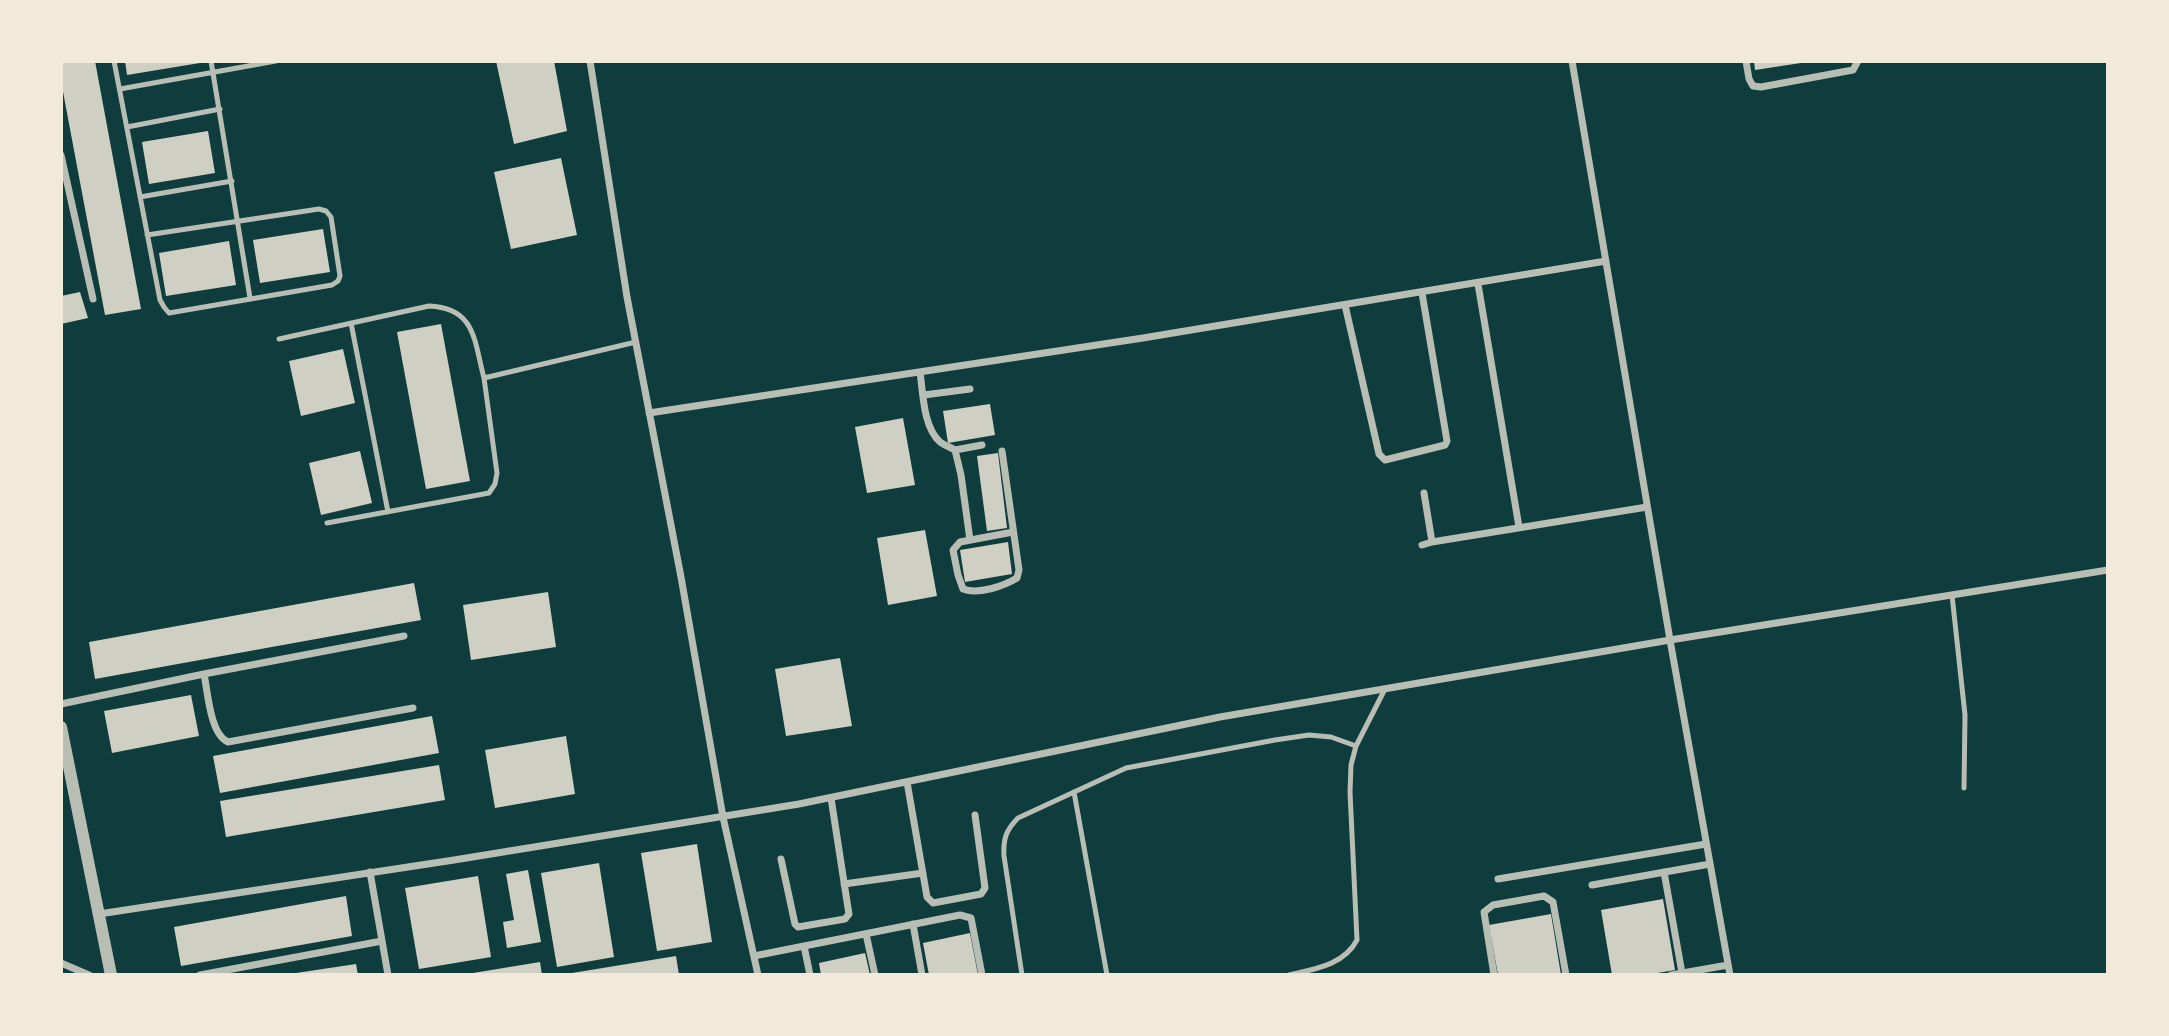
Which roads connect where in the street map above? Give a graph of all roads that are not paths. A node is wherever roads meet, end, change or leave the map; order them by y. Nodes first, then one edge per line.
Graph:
1 (114, 61) edge
2 (211, 61) edge
3 (276, 61) edge
4 (590, 61) edge
5 (1572, 61) edge
6 (1746, 61) edge
7 (1858, 61) edge
8 (213, 71) junction
9 (120, 89) junction
10 (220, 109) junction
11 (127, 127) junction
12 (61, 155) edge
13 (232, 181) junction
14 (140, 197) junction
15 (239, 220) junction
16 (147, 235) junction
17 (1606, 261) junction
18 (1478, 284) junction
19 (1422, 293) junction
20 (250, 298) junction
21 (93, 299) dead end
22 (1345, 305) junction
23 (351, 323) junction
24 (279, 339) dead end
25 (636, 342) junction
26 (920, 372) junction
27 (484, 378) junction
28 (970, 389) dead end
29 (924, 395) junction
30 (649, 413) junction
31 (982, 445) dead end
32 (955, 450) junction
33 (1002, 451) dead end
34 (1424, 493) dead end
35 (1647, 507) junction
36 (388, 512) junction
37 (327, 523) dead end
38 (1519, 527) junction
39 (1013, 532) junction
40 (970, 540) junction
41 (1432, 542) junction
42 (1422, 545) dead end
43 (2108, 570) edge
44 (1952, 595) junction
45 (404, 636) dead end
46 (1670, 640) junction
47 (204, 674) junction
48 (1385, 689) junction
49 (61, 704) edge
50 (413, 708) dead end
51 (61, 727) edge
52 (1356, 746) junction
53 (907, 782) junction
54 (1964, 789) dead end
55 (1074, 792) junction
56 (831, 798) junction
57 (975, 815) dead end
58 (723, 817) junction
59 (1706, 844) junction
60 (781, 859) dead end
61 (1710, 864) junction
62 (370, 872) junction
63 (1664, 872) junction
64 (923, 873) junction
65 (1498, 879) dead end
66 (844, 884) junction
67 (1592, 886) dead end
68 (99, 914) junction
69 (913, 924) junction
70 (866, 934) junction
71 (382, 941) junction
72 (804, 946) junction
73 (754, 956) junction
74 (61, 963) edge
75 (1728, 965) junction
76 (1682, 973) junction
77 (89, 975) edge
78 (111, 975) edge
79 (200, 975) edge
80 (388, 975) edge
81 (758, 975) edge
82 (810, 975) edge
83 (875, 975) edge
84 (922, 975) edge
85 (982, 975) edge
86 (1022, 975) edge
87 (1107, 975) edge
88 (1289, 975) edge
89 (1494, 975) edge
90 (1566, 975) edge
91 (1671, 975) edge
92 (1730, 975) edge

1 - 9 lane
2 - 8 lane
3 - 8 lane
4 - 25 street
5 - 17 street
6 - 7 street
8 - 9 lane
8 - 10 lane
9 - 11 lane
10 - 11 lane
10 - 13 lane
11 - 14 lane
12 - 21 street
13 - 14 lane
13 - 15 lane
14 - 16 lane
15 - 16 lane
15 - 20 lane
15 - 20 lane
16 - 20 lane
17 - 18 street
17 - 35 street
18 - 19 street
18 - 38 street
19 - 22 street
19 - 22 street
22 - 26 street
23 - 24 lane
23 - 27 lane
23 - 36 lane
25 - 27 lane
25 - 30 street
26 - 29 street
26 - 30 street
27 - 36 lane
28 - 29 street
29 - 32 street
30 - 58 street
31 - 32 street
32 - 40 street
33 - 39 street
34 - 41 street
35 - 38 street
35 - 46 street
36 - 37 lane
38 - 41 street
39 - 40 street
39 - 40 street
41 - 42 street
43 - 44 street
44 - 46 street
44 - 54 lane
45 - 47 street
46 - 48 street
46 - 59 street
47 - 49 street
47 - 50 street
48 - 52 lane
48 - 53 street
51 - 68 street
52 - 55 lane
52 - 88 lane
53 - 56 street
53 - 64 street
55 - 86 lane
55 - 87 lane
56 - 58 street
56 - 66 street
57 - 64 street
58 - 62 street
58 - 73 street
59 - 61 street
59 - 65 street
60 - 66 street
61 - 63 street
61 - 75 street
62 - 68 street
62 - 71 street
63 - 67 street
63 - 76 street
64 - 66 street
68 - 78 street
69 - 70 street
69 - 84 street
69 - 85 street
70 - 72 street
70 - 83 street
71 - 79 street
71 - 80 street
72 - 73 street
72 - 82 street
73 - 81 street
74 - 77 street
75 - 76 street
75 - 92 street
76 - 91 street
89 - 90 street

